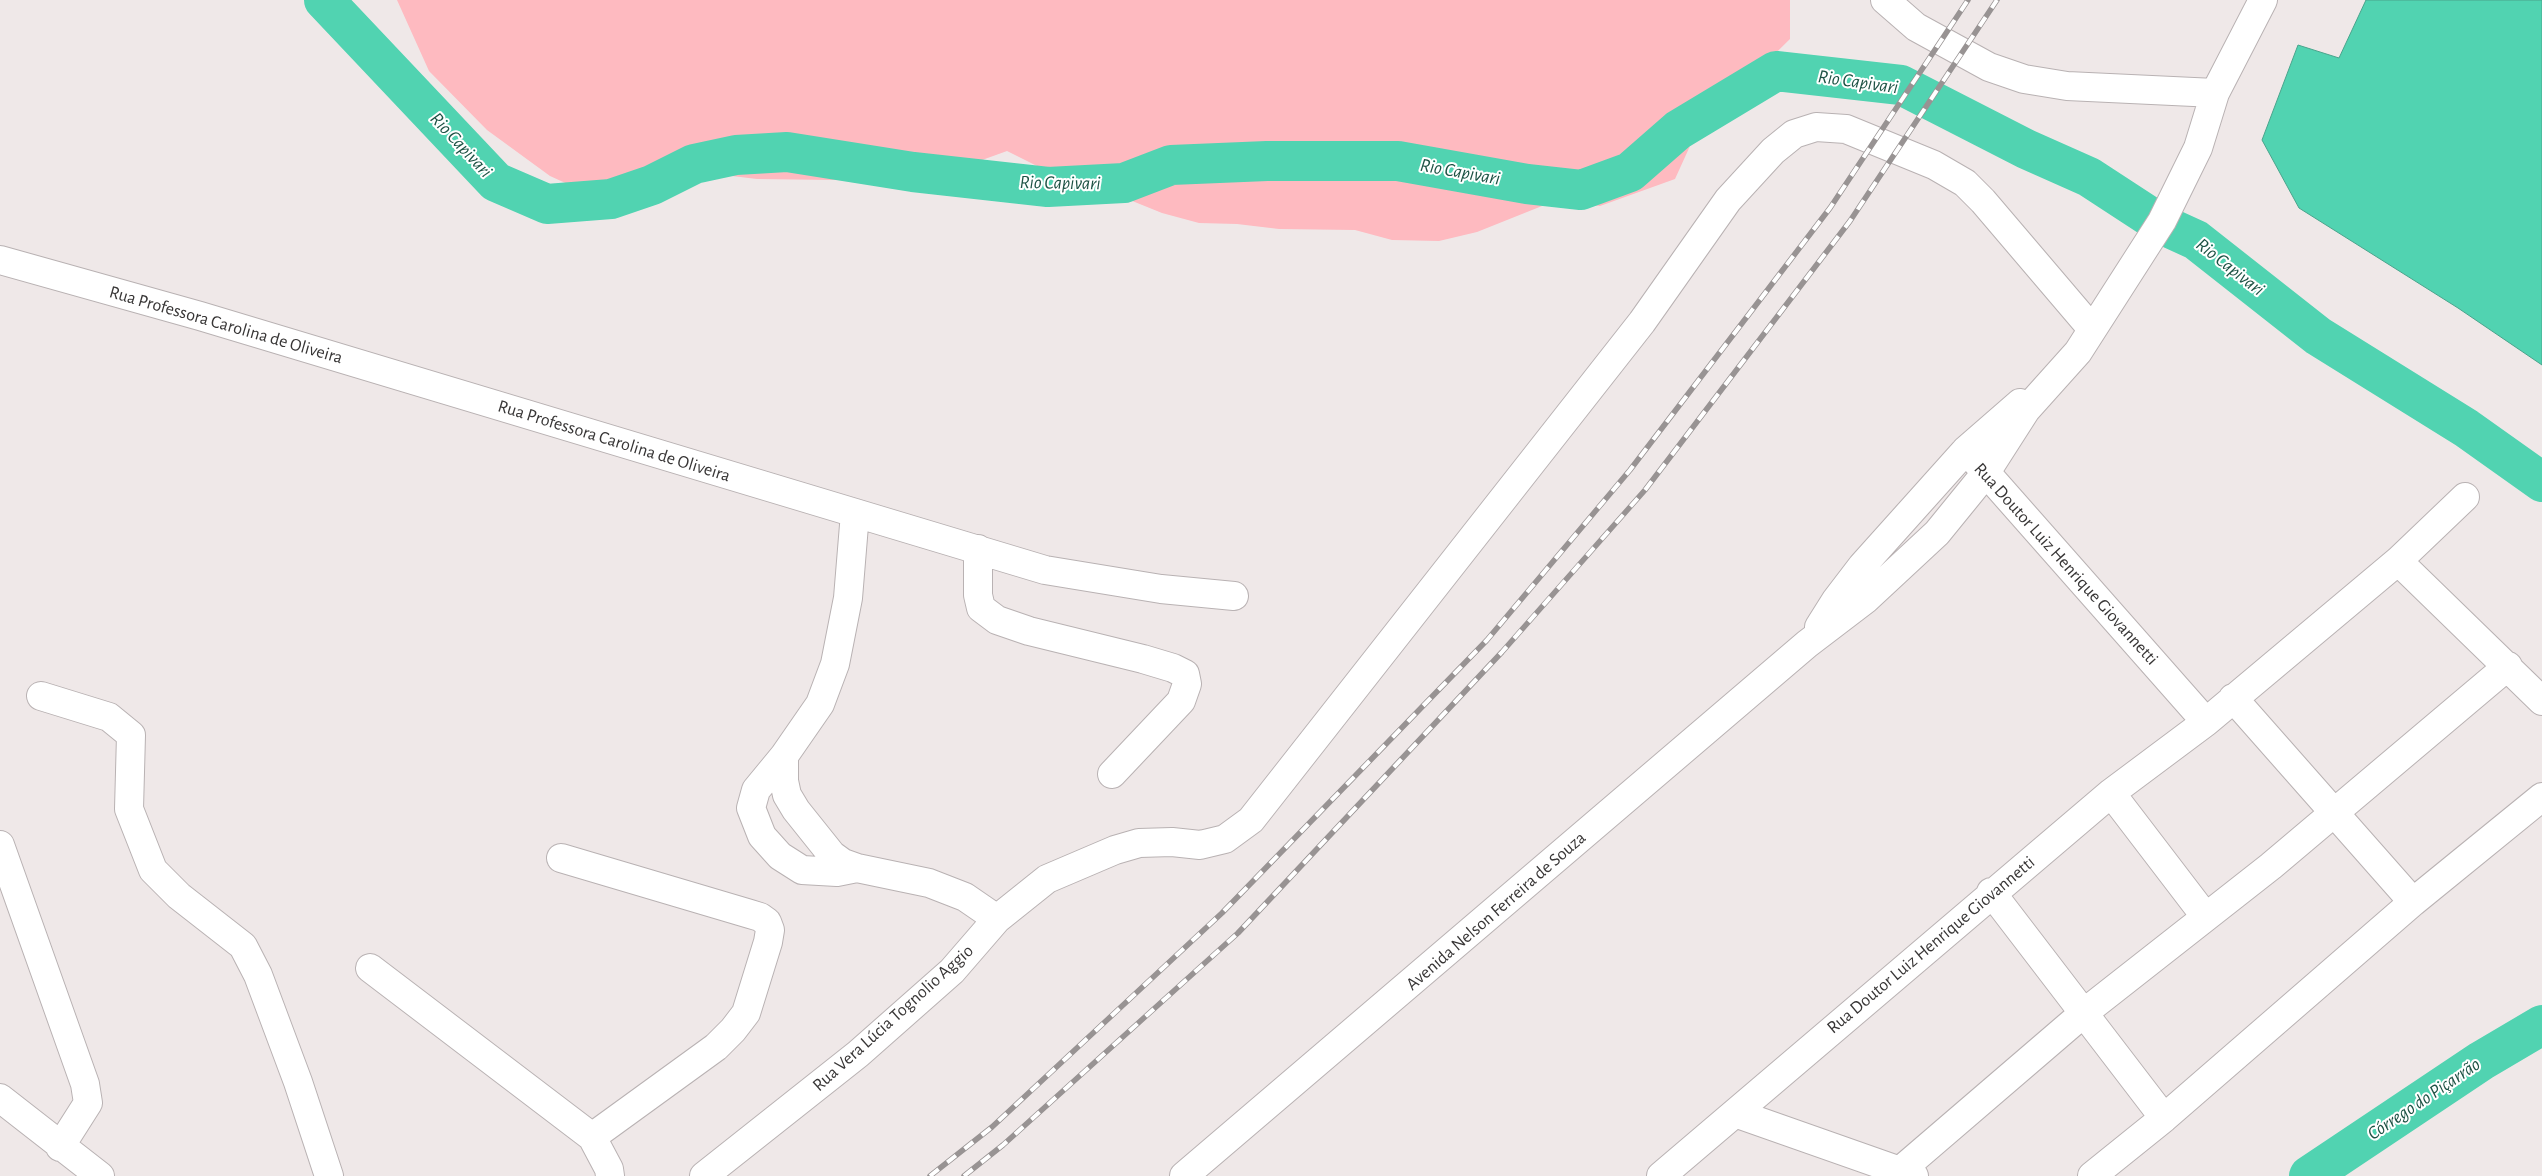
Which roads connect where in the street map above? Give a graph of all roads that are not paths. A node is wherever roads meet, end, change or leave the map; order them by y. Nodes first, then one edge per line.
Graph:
1 (1885, 0) edge
2 (2263, 0) edge
3 (2215, 93) junction
4 (0, 260) edge
5 (2092, 329) junction
6 (2078, 352) junction
7 (1966, 450) junction
8 (1985, 474) junction
9 (2465, 497) dead end
10 (855, 513) junction
11 (978, 549) junction
12 (2398, 561) junction
13 (1234, 596) dead end
14 (1807, 644) junction
15 (2508, 666) junction
16 (41, 696) dead end
17 (2233, 698) junction
18 (2542, 701) edge
19 (2206, 722) junction
20 (784, 756) junction
21 (1112, 774) dead end
22 (2111, 792) junction
23 (2542, 797) edge
24 (2335, 812) junction
25 (0, 845) edge
26 (561, 858) dead end
27 (857, 868) junction
28 (1991, 892) junction
29 (2413, 902) junction
30 (2205, 916) junction
31 (997, 919) junction
32 (370, 968) dead end
33 (2085, 1012) junction
34 (0, 1098) edge
35 (1735, 1113) junction
36 (2164, 1118) junction
37 (592, 1137) junction
38 (60, 1147) junction
39 (1903, 1174) edge
40 (100, 1176) edge
41 (329, 1176) edge
42 (610, 1176) edge
43 (704, 1176) edge
44 (1184, 1176) edge
45 (1661, 1176) edge
46 (2092, 1176) edge

1 - 3 street
2 - 3 street, Avenida Nelson Ferreira de Souza
3 - 5 street, Avenida Nelson Ferreira de Souza
4 - 10 street, Rua Professora Carolina de Oliveira
5 - 6 street, Avenida Nelson Ferreira de Souza
5 - 31 street, Rua Vera Lúcia Tognolio Aggio
6 - 7 street, Avenida Nelson Ferreira de Souza
6 - 8 street, Avenida Nelson Ferreira de Souza
7 - 8 street, Rua Doutor Luiz Henrique Giovannetti
7 - 14 street, Avenida Nelson Ferreira de Souza
8 - 14 street, Avenida Nelson Ferreira de Souza
8 - 19 street, Rua Doutor Luiz Henrique Giovannetti
9 - 12 street, Rua Doutor Luiz Henrique Giovannetti
10 - 11 street, Rua Professora Carolina de Oliveira
10 - 20 street
11 - 13 street, Rua Professora Carolina de Oliveira
11 - 21 street
12 - 15 street
12 - 17 street, Rua Doutor Luiz Henrique Giovannetti
14 - 44 street, Avenida Nelson Ferreira de Souza
15 - 18 street
15 - 24 street
16 - 41 street
17 - 19 street, Rua Doutor Luiz Henrique Giovannetti
17 - 24 street
19 - 22 street, Rua Doutor Luiz Henrique Giovannetti
20 - 27 street
20 - 27 street
22 - 28 street, Rua Doutor Luiz Henrique Giovannetti
22 - 30 street
23 - 29 street
24 - 29 street
24 - 30 street
25 - 38 street
26 - 37 street
27 - 31 street
28 - 33 street
28 - 35 street, Rua Doutor Luiz Henrique Giovannetti
29 - 36 street
30 - 33 street
31 - 43 street, Rua Vera Lúcia Tognolio Aggio
32 - 37 street
33 - 36 street
33 - 39 street
34 - 38 street
35 - 39 street
35 - 45 street, Rua Doutor Luiz Henrique Giovannetti
36 - 46 street
37 - 42 street
38 - 40 street

